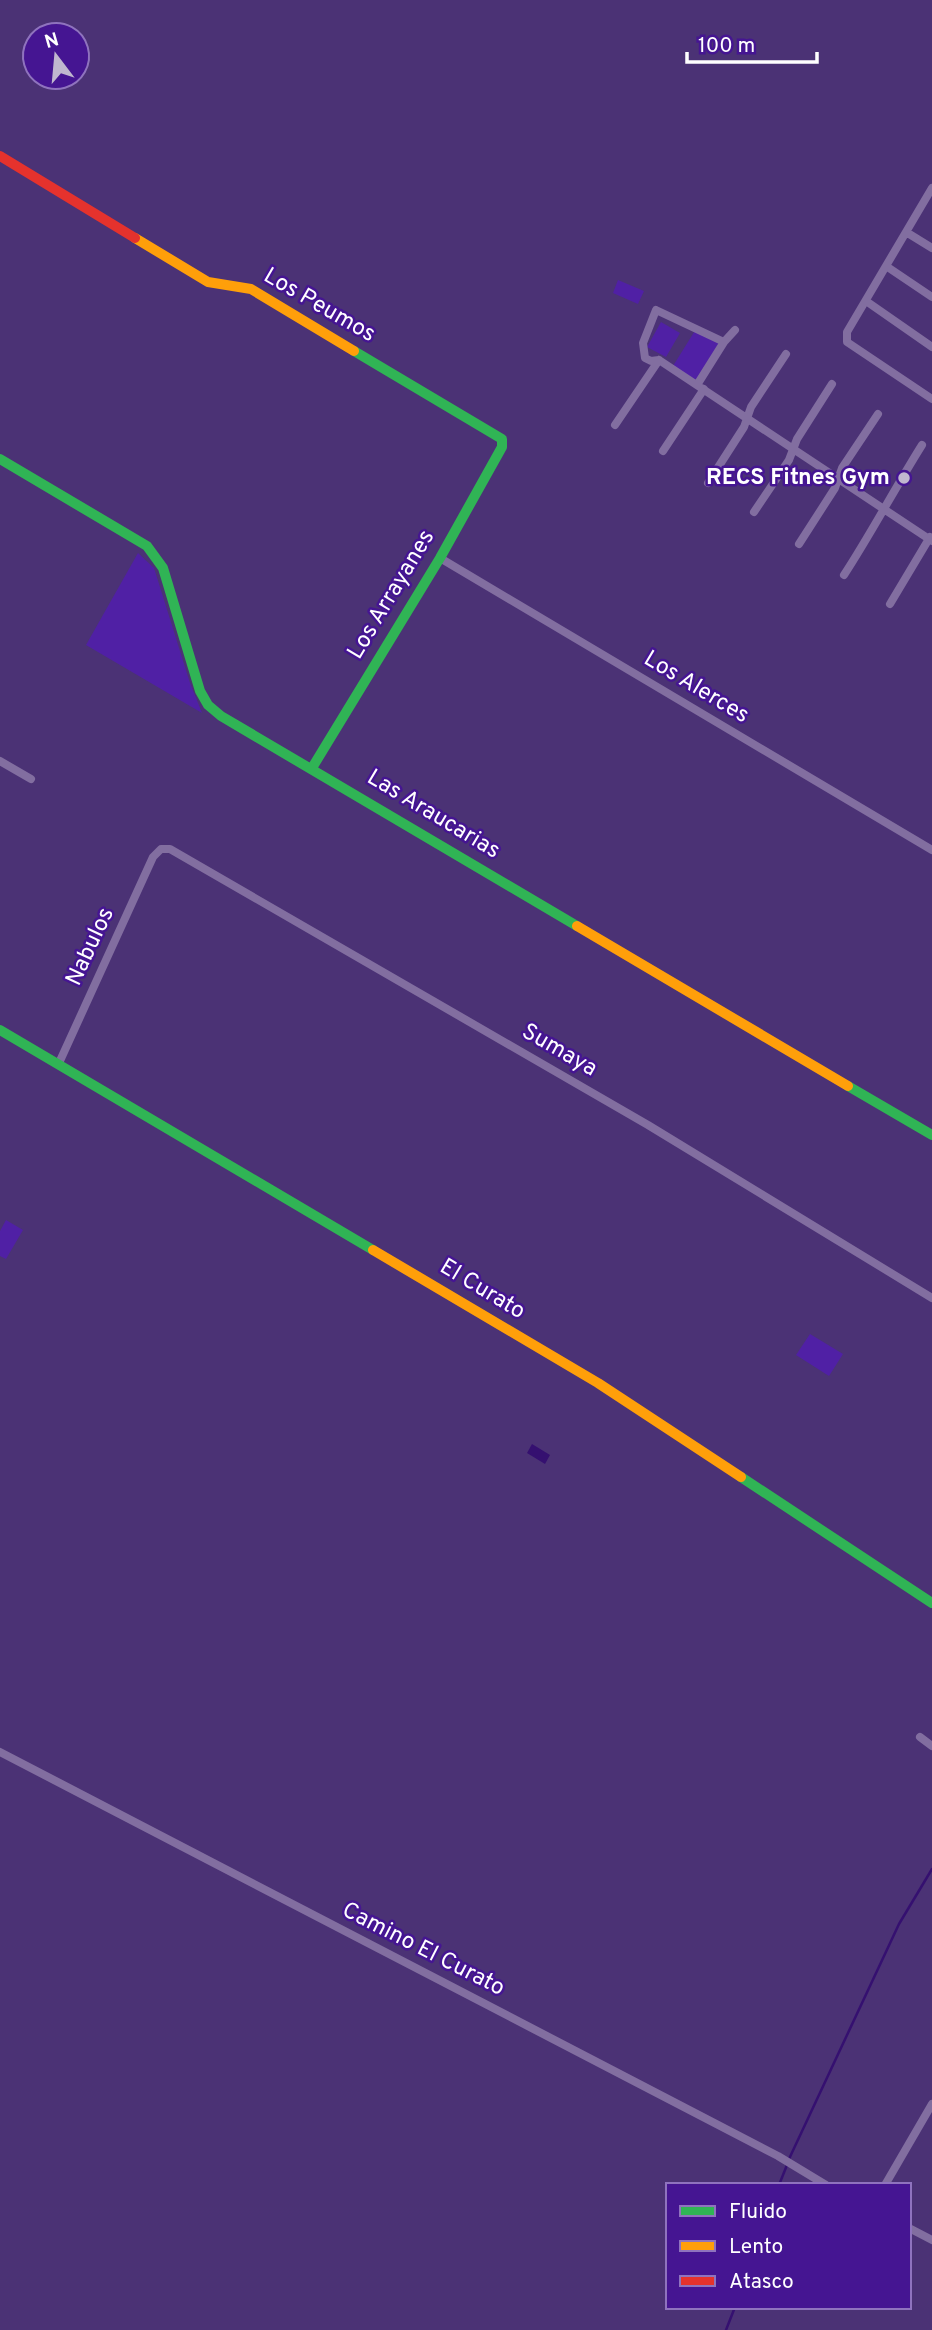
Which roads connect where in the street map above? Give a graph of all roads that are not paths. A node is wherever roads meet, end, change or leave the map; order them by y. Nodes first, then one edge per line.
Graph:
1 (0, 156) edge
2 (932, 188) edge
3 (928, 204) edge
4 (906, 232) junction
5 (932, 248) edge
6 (887, 266) junction
7 (932, 297) edge
8 (866, 301) junction
9 (735, 330) dead end
10 (724, 342) junction
11 (932, 347) edge
12 (786, 354) dead end
13 (659, 360) junction
14 (832, 384) dead end
15 (700, 387) junction
16 (931, 395) edge
17 (878, 414) dead end
18 (747, 418) junction
19 (615, 425) dead end
20 (503, 441) joint
21 (922, 445) dead end
22 (793, 449) junction
23 (663, 451) dead end
24 (0, 459) edge
25 (839, 479) junction
26 (708, 483) dead end
27 (884, 509) junction
28 (754, 512) dead end
29 (931, 538) edge
30 (799, 544) dead end
31 (440, 558) junction
32 (845, 575) dead end
33 (890, 604) dead end
34 (0, 761) edge
35 (312, 768) junction
36 (31, 779) dead end
37 (161, 849) joint
38 (932, 850) edge
39 (0, 1030) edge
40 (59, 1063) junction
41 (932, 1135) edge
42 (932, 1298) edge
43 (932, 1603) edge
44 (920, 1737) dead end
45 (932, 1746) edge
46 (0, 1752) edge
47 (932, 2104) edge
48 (823, 2183) edge
49 (886, 2183) edge
50 (911, 2229) edge
51 (932, 2240) edge

1 - 20 street, Los Peumos
2 - 3 street
3 - 4 street
4 - 5 street
4 - 6 street
6 - 7 street
6 - 8 street
8 - 11 street
8 - 16 street
9 - 10 street
10 - 13 street
10 - 15 street
12 - 18 street
13 - 15 street
13 - 19 street
14 - 22 street
15 - 18 street
15 - 23 street
17 - 25 street
18 - 22 street
18 - 26 street
20 - 31 street, Los Arrayanes
21 - 27 street
22 - 25 street
22 - 28 street
24 - 35 street, Las Araucarias
25 - 27 street
25 - 30 street
27 - 29 street
27 - 32 street
29 - 33 street
31 - 35 street, Los Arrayanes
31 - 38 street, Los Alerces
34 - 36 street
35 - 41 street, Las Araucarias
37 - 40 street, Nabulos
37 - 42 street, Sumaya
39 - 40 street, El Curato
40 - 43 street, El Curato
44 - 45 street
46 - 48 street, Camino El Curato
47 - 49 street
50 - 51 street

